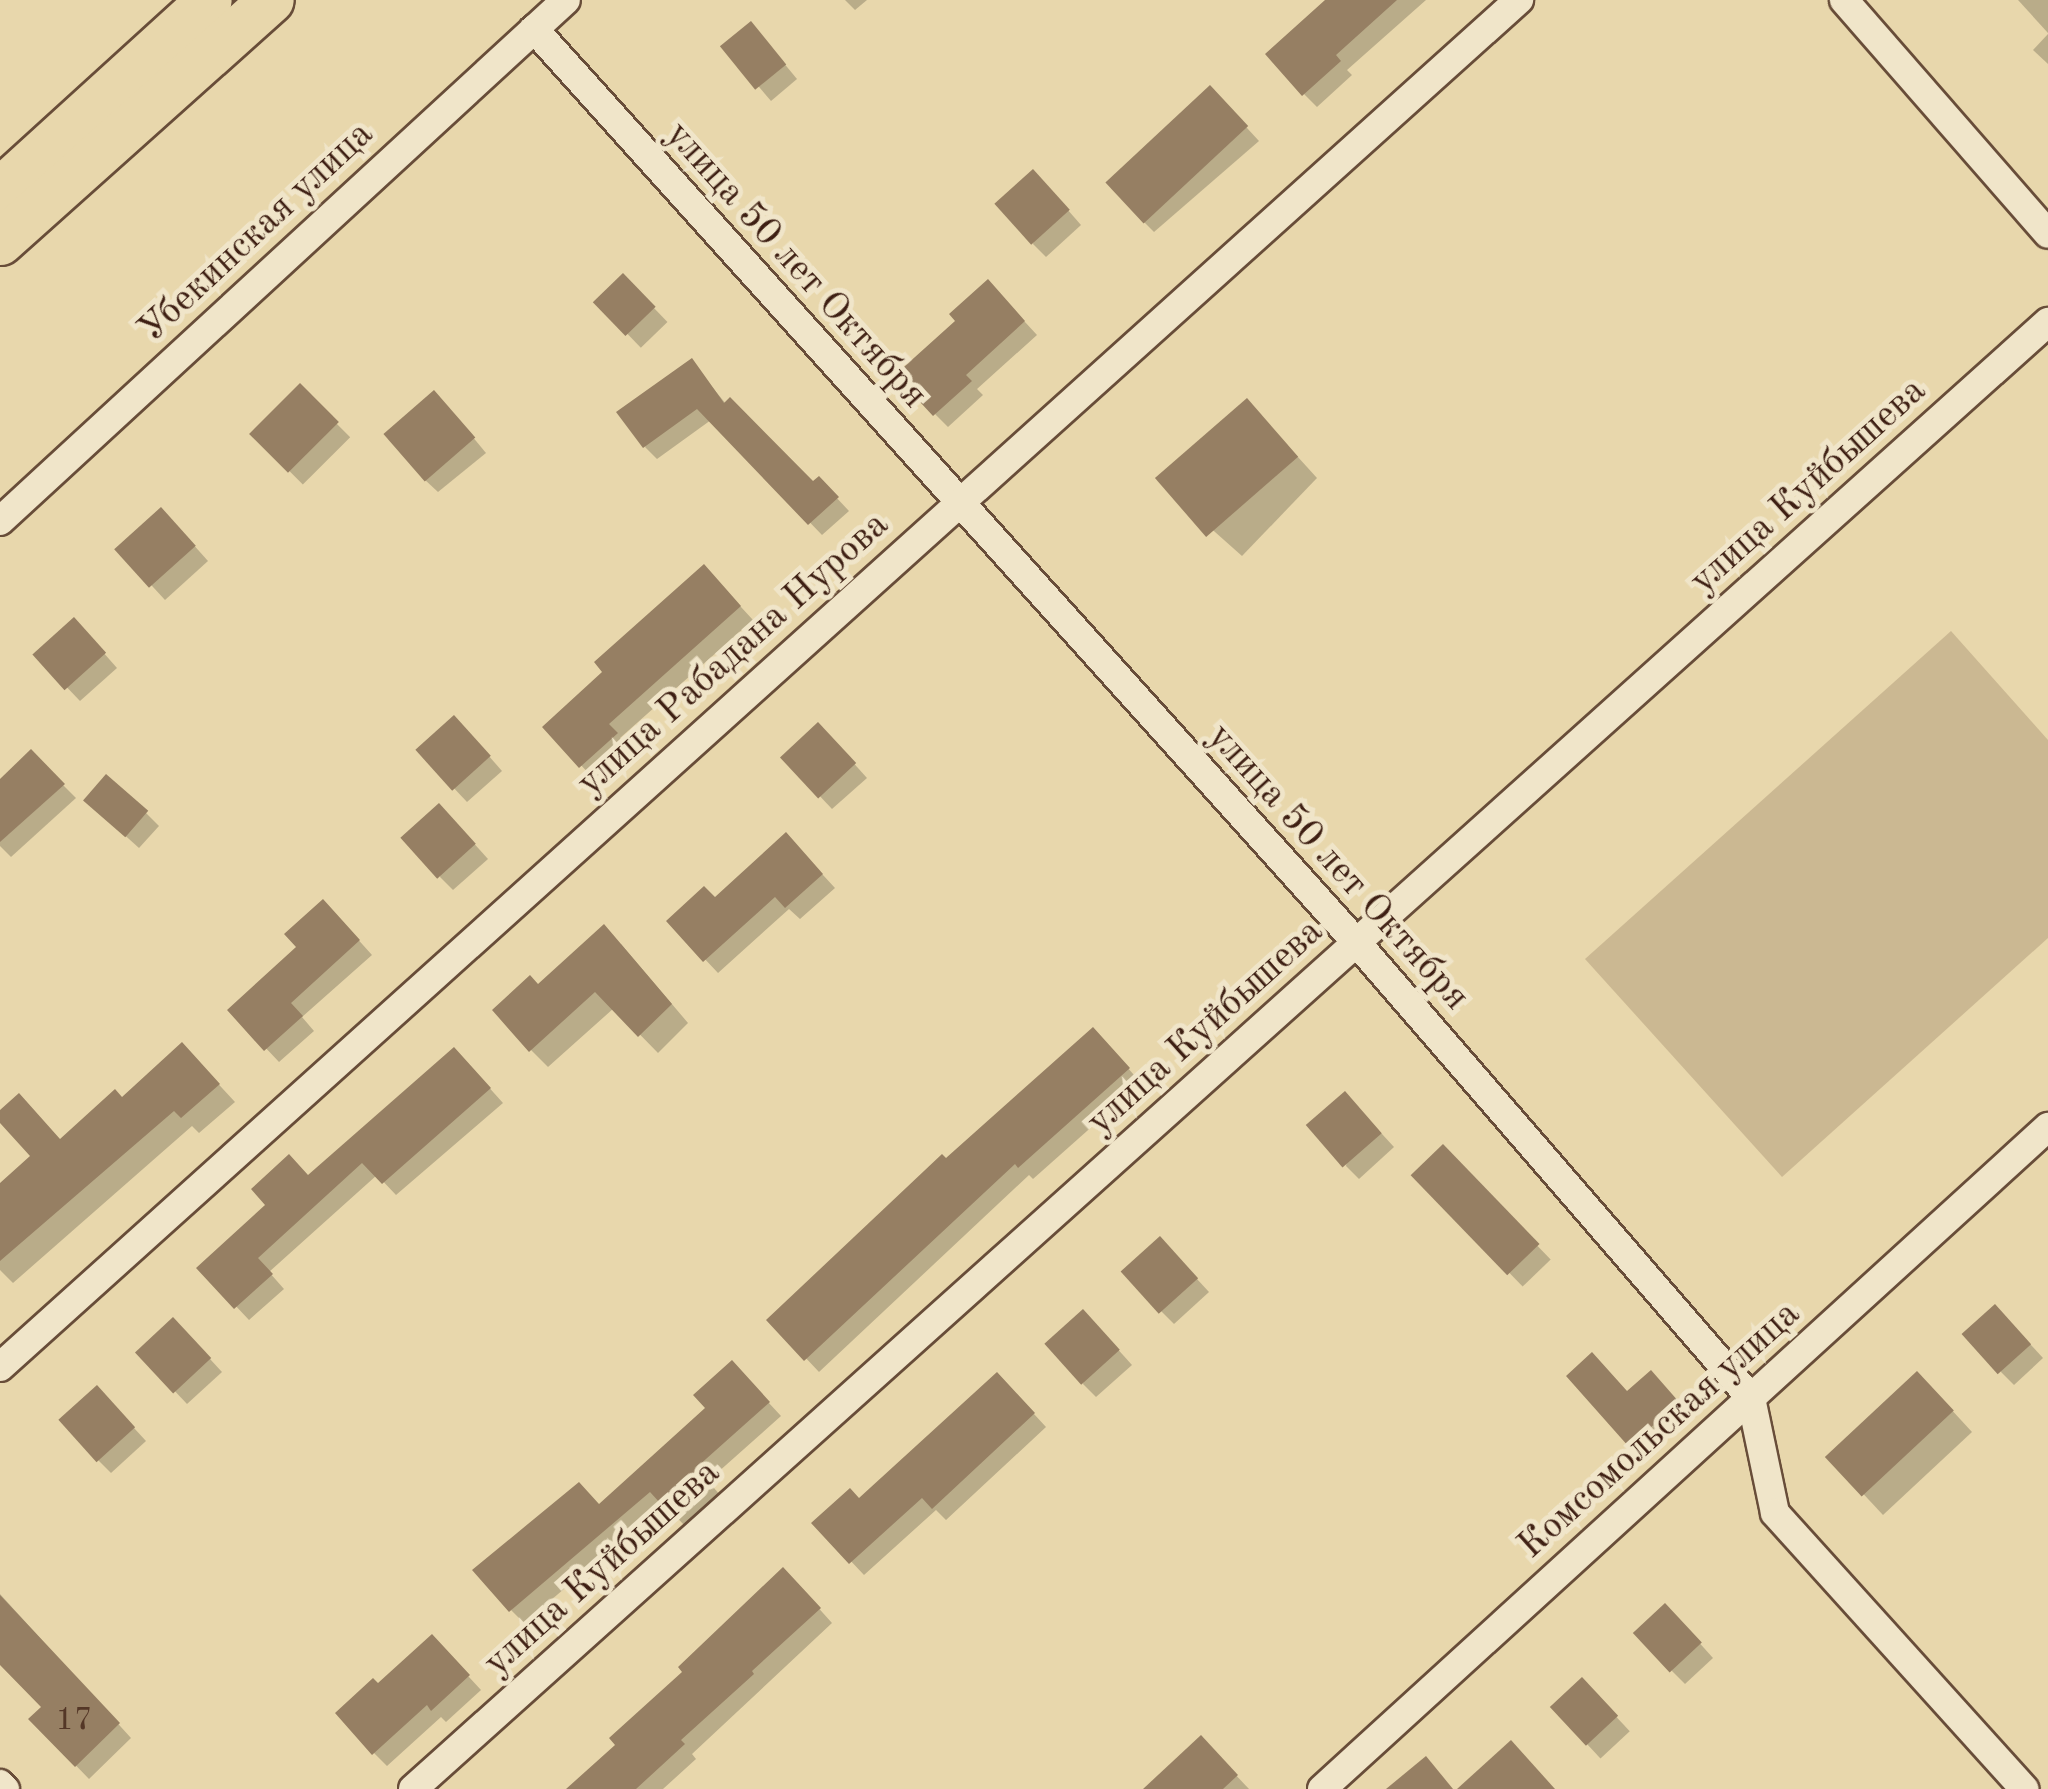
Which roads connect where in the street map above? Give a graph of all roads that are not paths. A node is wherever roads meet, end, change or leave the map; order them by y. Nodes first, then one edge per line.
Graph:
1 (209, 0) edge
2 (271, 0) edge
3 (566, 0) edge
4 (1519, 0) edge
5 (1844, 0) edge
6 (534, 29) junction
7 (0, 190) edge
8 (2048, 234) edge
9 (0, 242) edge
10 (2048, 322) edge
11 (957, 504) junction
12 (0, 521) edge
13 (1357, 942) junction
14 (2048, 1127) edge
15 (0, 1367) edge
16 (1751, 1398) junction
17 (413, 1789) edge
18 (1322, 1789) edge
19 (2024, 1789) edge

1 - 7 highway
2 - 9 highway
3 - 6 street, Убекинская улица
4 - 11 street, улица Рабадана Нурова
5 - 8 street
6 - 11 street, улица 50 лет Октября
6 - 12 street, Убекинская улица
10 - 13 street, улица Куйбышева
11 - 13 street, улица 50 лет Октября
11 - 15 street, улица Рабадана Нурова
13 - 16 street, улица 50 лет Октября
13 - 17 street, улица Куйбышева
14 - 16 street, Комсомольская улица
16 - 18 street, Комсомольская улица
16 - 19 street, улица 50 лет Октября

